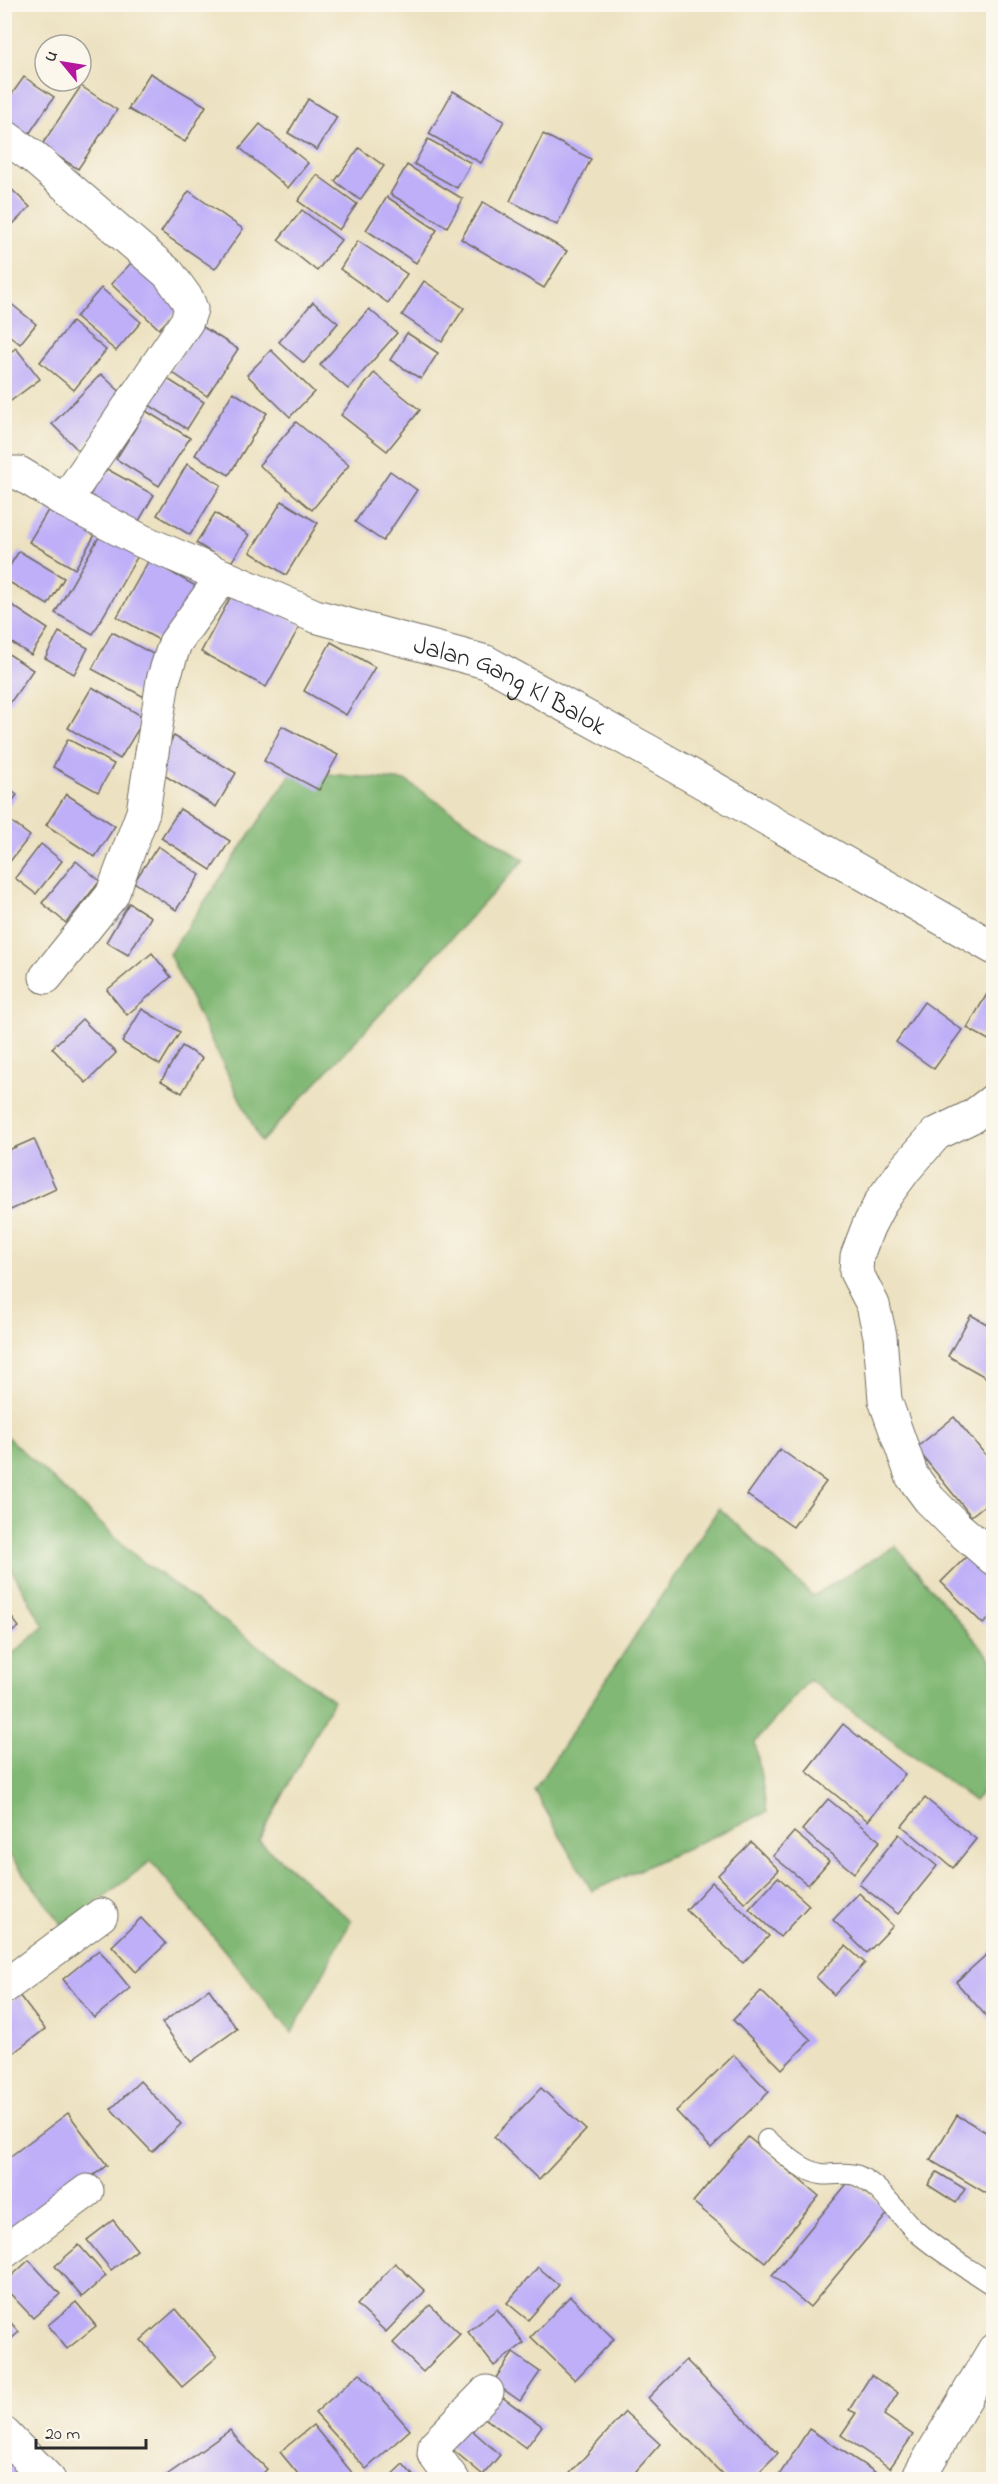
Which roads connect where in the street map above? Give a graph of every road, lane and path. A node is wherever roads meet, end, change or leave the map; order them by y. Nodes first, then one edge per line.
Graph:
1 (4, 136) edge
2 (4, 473) edge
3 (65, 501) junction
4 (223, 576) junction
5 (993, 948) edge
6 (46, 977) dead end
7 (993, 1100) edge
8 (993, 1559) edge
9 (101, 1915) dead end
10 (4, 1988) edge
11 (767, 2140) dead end
12 (87, 2191) dead end
13 (4, 2252) edge
14 (993, 2286) edge
15 (993, 2350) edge
16 (487, 2392) dead end
17 (4, 2434) edge
18 (49, 2480) edge
19 (453, 2480) edge
20 (917, 2480) edge

1 - 3 street
2 - 3 street, Jalan Gang Kl Balok
3 - 4 street, Jalan Gang Kl Balok
4 - 5 street, Jalan Gang Kl Balok
4 - 6 street
7 - 8 street
9 - 10 street
11 - 14 lane
12 - 13 street
15 - 20 street
16 - 19 street
17 - 18 street

